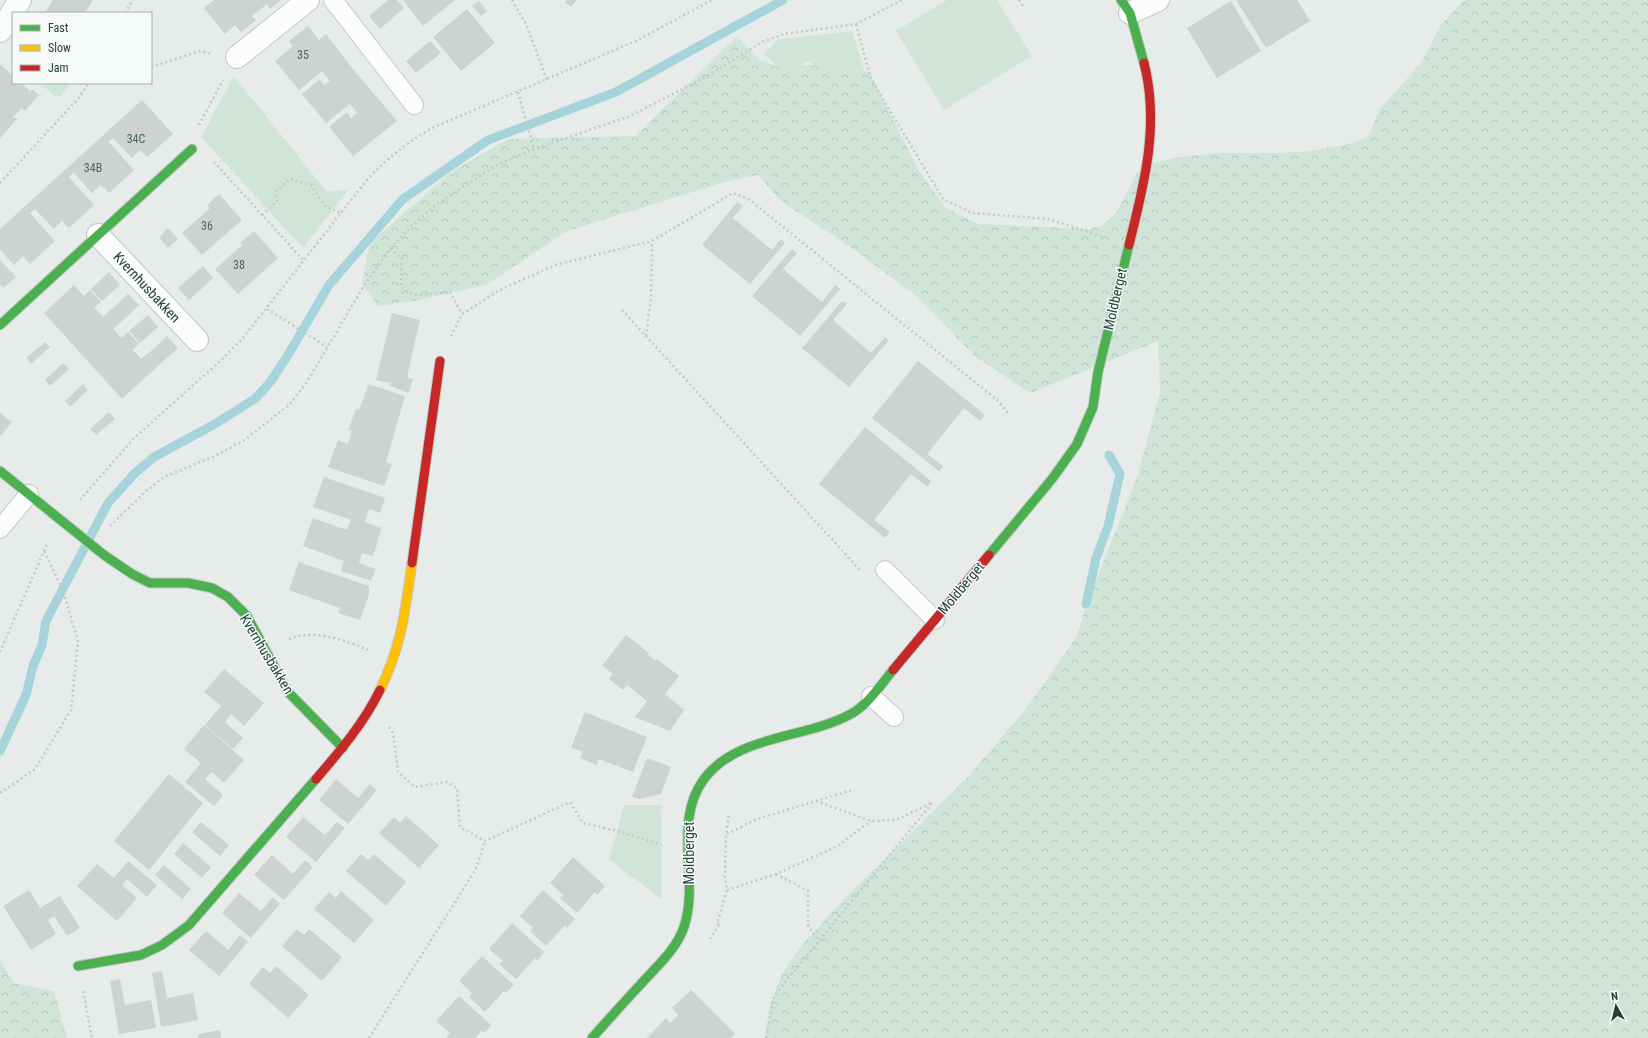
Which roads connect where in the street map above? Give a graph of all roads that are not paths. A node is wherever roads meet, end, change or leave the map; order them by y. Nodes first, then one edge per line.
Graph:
1 (20, 0) edge
2 (308, 0) edge
3 (333, 0) edge
4 (1158, 0) edge
5 (1125, 7) edge
6 (12, 12) edge
7 (12, 12) edge
8 (0, 31) edge
9 (237, 57) dead end
10 (414, 105) dead end
11 (192, 149) dead end
12 (98, 235) junction
13 (0, 325) edge
14 (197, 340) dead end
15 (440, 361) road end
16 (0, 470) edge
17 (29, 494) junction
18 (0, 529) edge
19 (885, 570) dead end
20 (935, 620) junction
21 (870, 696) junction
22 (894, 717) dead end
23 (343, 748) junction
24 (78, 966) road end
25 (592, 1038) edge

1 - 7 street
2 - 9 street
3 - 10 lane
4 - 5 street, Moldberget
5 - 20 street, Moldberget
6 - 8 street
11 - 12 street
12 - 13 street
12 - 14 street, Kvernhusbakken
15 - 23 street
16 - 17 street, Kvernhusbakken
17 - 18 lane
17 - 23 street, Kvernhusbakken
19 - 20 lane
20 - 21 street, Moldberget
21 - 22 lane
21 - 25 street, Moldberget
23 - 24 street

